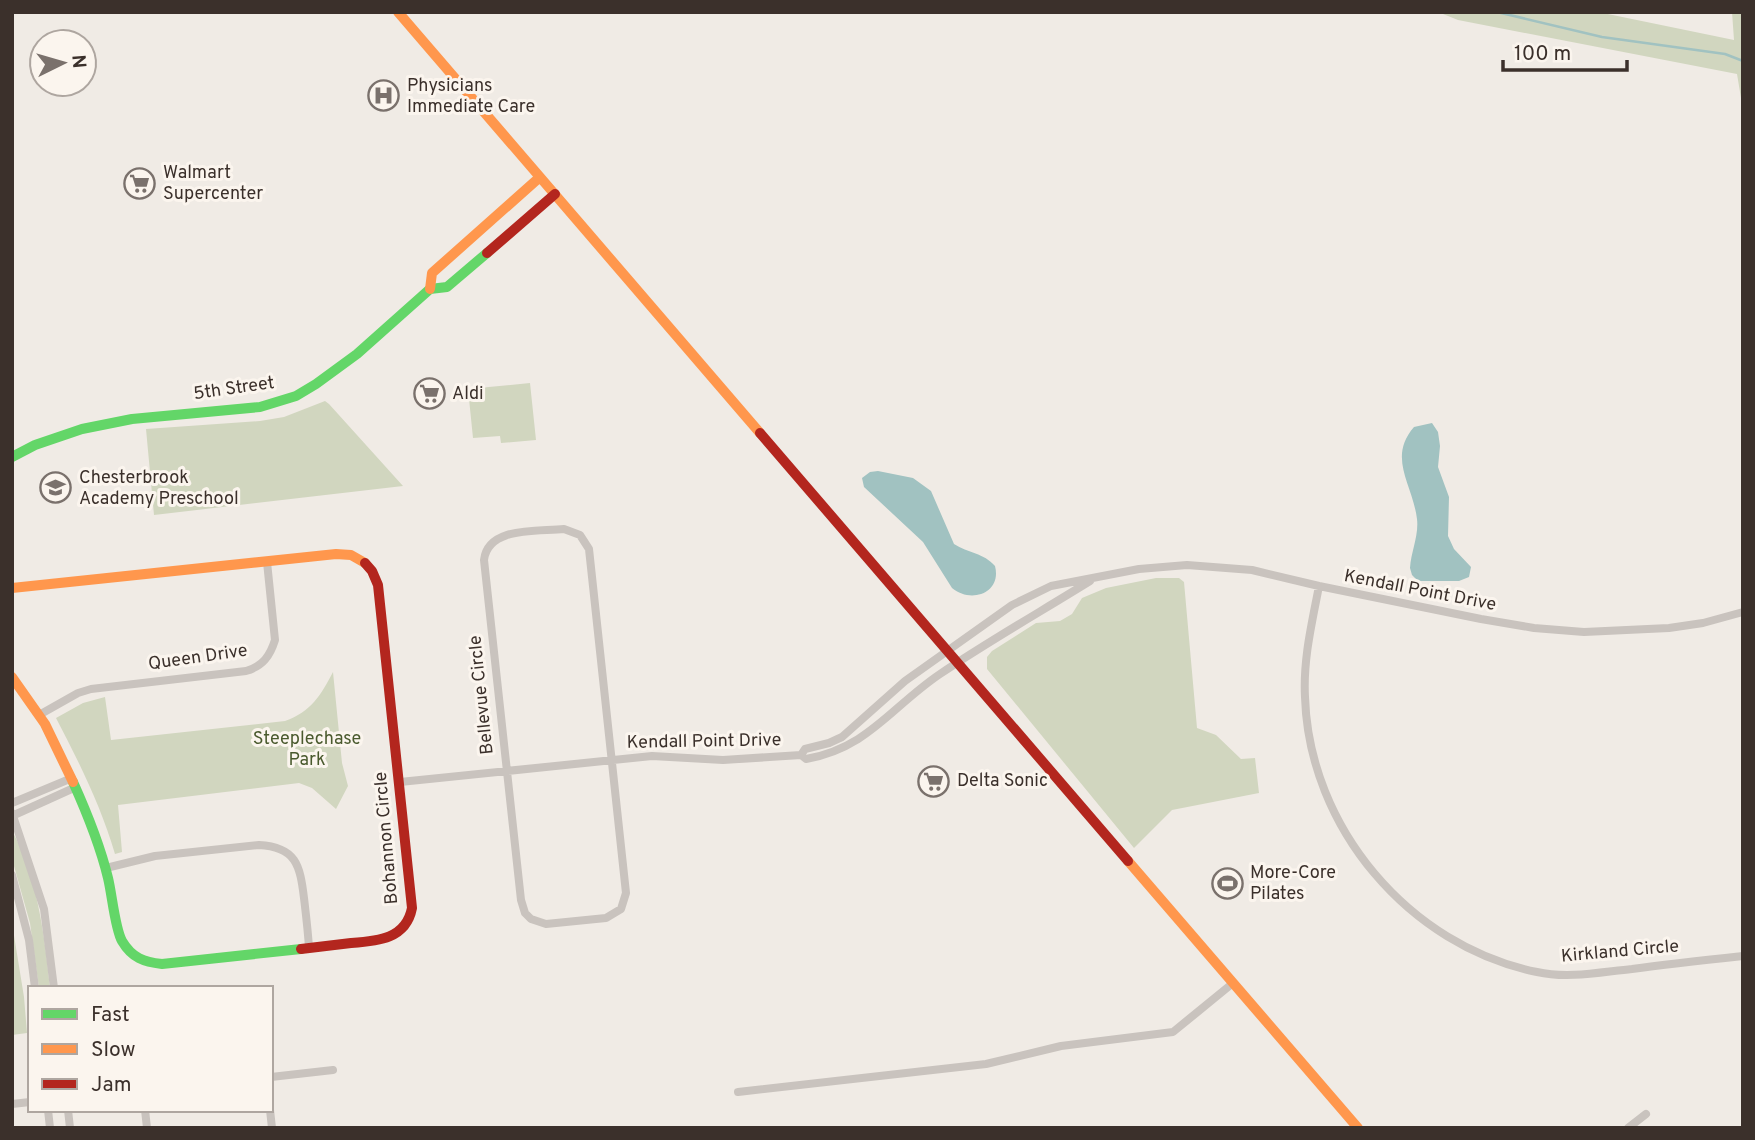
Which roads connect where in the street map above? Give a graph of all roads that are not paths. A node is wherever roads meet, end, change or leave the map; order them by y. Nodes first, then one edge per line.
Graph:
1 (398, 12) edge
2 (540, 177) junction
3 (555, 194) junction
4 (430, 289) junction
5 (12, 457) edge
6 (267, 562) junction
7 (1093, 579) junction
8 (1319, 586) junction
9 (12, 588) edge
10 (1743, 612) edge
11 (946, 650) junction
12 (957, 663) junction
13 (12, 677) edge
14 (39, 715) junction
15 (801, 755) junction
16 (612, 760) junction
17 (506, 771) junction
18 (74, 782) junction
19 (400, 782) junction
20 (12, 803) edge
21 (13, 815) edge
22 (106, 868) junction
23 (12, 875) edge
24 (309, 948) junction
25 (1743, 956) edge
26 (1233, 983) junction
27 (35, 986) edge
28 (54, 986) edge
29 (333, 1070) dead end
30 (273, 1077) edge
31 (738, 1092) dead end
32 (1646, 1114) dead end
33 (1358, 1128) edge
34 (1628, 1128) edge

1 - 2 street
2 - 3 street
2 - 4 street, 5th Street
3 - 4 street, 5th Street
3 - 11 street
4 - 5 street, 5th Street
6 - 9 street, Bohannon Circle
6 - 14 street, Queen Drive
6 - 19 street, Bohannon Circle
7 - 8 street, Kendall Point Drive
7 - 11 street, Kendall Point Drive
7 - 12 street, Kendall Point Drive
8 - 10 street, Kendall Point Drive
8 - 25 street, Kirkland Circle
11 - 12 street
11 - 15 street, Kendall Point Drive
12 - 15 street, Kendall Point Drive
12 - 26 street
13 - 14 street, Bohannon Circle
14 - 18 street, Bohannon Circle
15 - 16 street, Kendall Point Drive
16 - 17 street, Kendall Point Drive
16 - 17 street, Bellevue Circle
16 - 17 street, Bellevue Circle
17 - 19 street, Kendall Point Drive
18 - 20 street
18 - 21 street
18 - 22 street, Bohannon Circle
19 - 24 street, Bohannon Circle
21 - 28 street
22 - 24 street, Bohannon Circle
22 - 24 street
23 - 27 street
26 - 31 street
26 - 33 street
29 - 30 street
32 - 34 street

